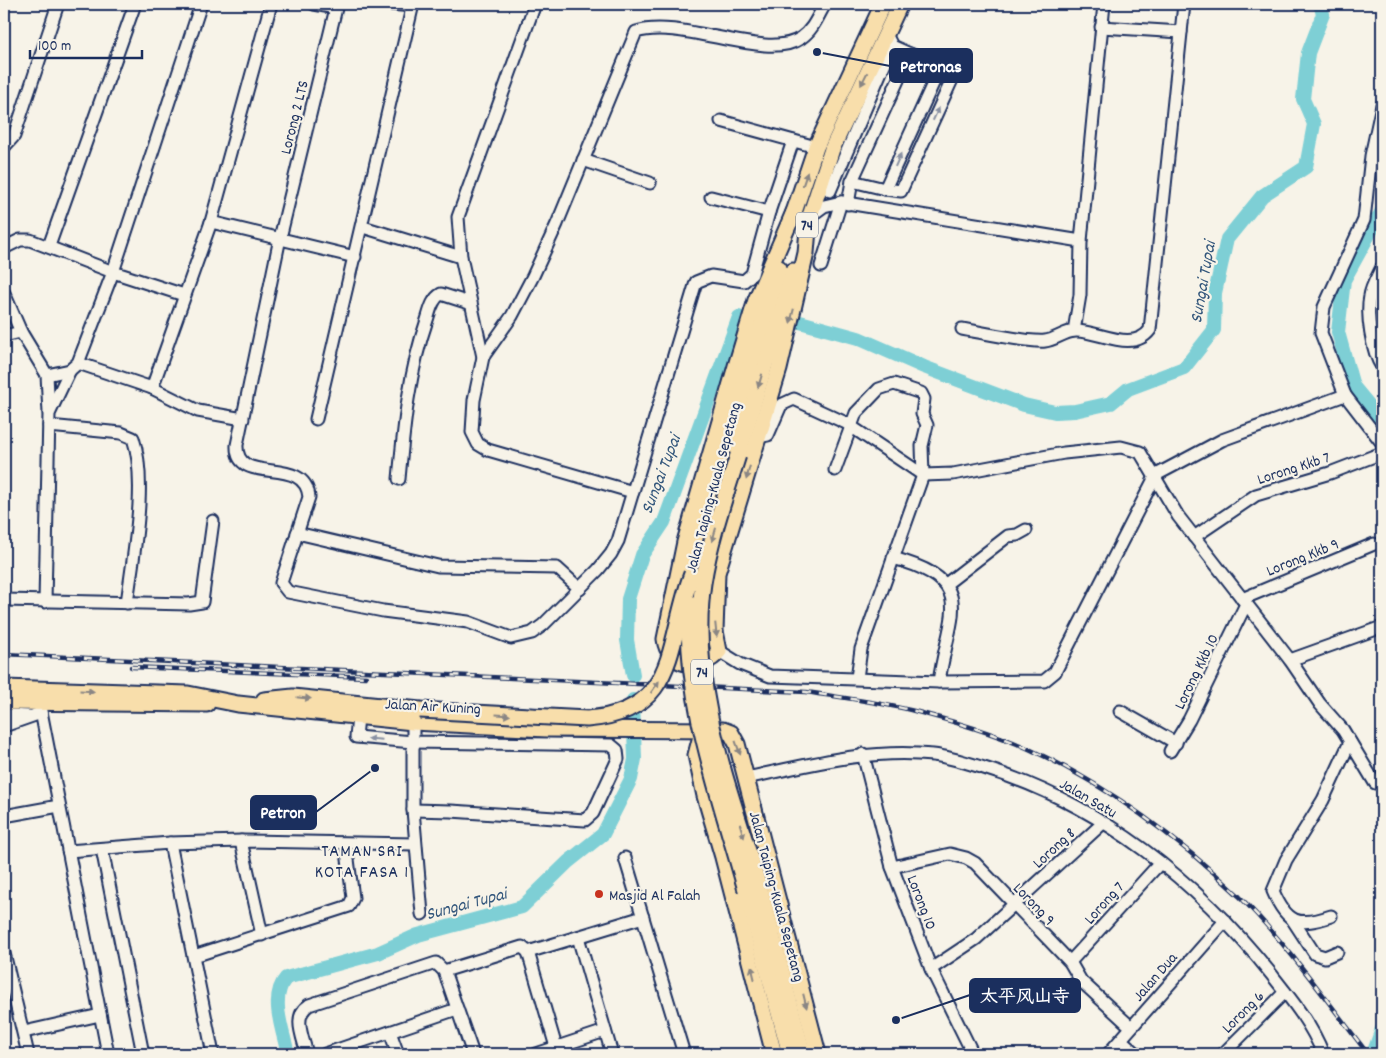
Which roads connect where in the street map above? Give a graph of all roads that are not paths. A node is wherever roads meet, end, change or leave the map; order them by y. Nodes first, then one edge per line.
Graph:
1 (58, 4) edge
2 (135, 4) edge
3 (201, 4) edge
4 (271, 4) edge
5 (314, 4) edge
6 (389, 4) edge
7 (535, 4) edge
8 (825, 4) edge
9 (883, 4) edge
10 (900, 4) edge
11 (1104, 4) edge
12 (1184, 4) edge
13 (413, 5) edge
14 (337, 6) edge
15 (1101, 28) junction
16 (1181, 32) junction
17 (889, 40) junction
18 (910, 54) junction
19 (941, 66) junction
20 (1382, 105) edge
21 (721, 121) dead end
22 (793, 141) junction
23 (4, 147) edge
24 (816, 147) junction
25 (832, 148) junction
26 (583, 160) junction
27 (852, 182) junction
28 (650, 183) dead end
29 (885, 189) junction
30 (830, 191) junction
31 (711, 197) dead end
32 (844, 203) junction
33 (769, 212) junction
34 (794, 212) junction
35 (809, 217) junction
36 (211, 222) junction
37 (363, 227) junction
38 (280, 238) junction
39 (1081, 241) junction
40 (49, 246) junction
41 (4, 248) edge
42 (355, 257) junction
43 (460, 257) junction
44 (821, 266) dead end
45 (1382, 267) edge
46 (113, 272) junction
47 (4, 293) edge
48 (184, 294) junction
49 (469, 303) junction
50 (962, 329) dead end
51 (1074, 331) junction
52 (21, 332) junction
53 (4, 336) edge
54 (483, 357) junction
55 (74, 367) junction
56 (1382, 368) edge
57 (47, 375) junction
58 (152, 388) junction
59 (1345, 395) junction
60 (243, 419) junction
61 (316, 419) dead end
62 (49, 420) junction
63 (850, 425) junction
64 (758, 437) junction
65 (1382, 443) edge
66 (1382, 453) edge
67 (834, 470) dead end
68 (923, 475) junction
69 (1156, 475) junction
70 (400, 479) dead end
71 (633, 492) junction
72 (213, 521) dead end
73 (1026, 530) dead end
74 (297, 533) junction
75 (1194, 537) junction
76 (1374, 544) dead end
77 (893, 558) junction
78 (692, 574) junction
79 (946, 584) junction
80 (580, 589) junction
81 (4, 600) edge
82 (46, 602) junction
83 (1244, 602) junction
84 (127, 603) junction
85 (1382, 627) edge
86 (719, 651) junction
87 (1290, 660) junction
88 (856, 678) junction
89 (939, 682) junction
90 (4, 688) edge
91 (4, 702) edge
92 (238, 704) junction
93 (38, 705) junction
94 (1120, 711) dead end
95 (4, 715) edge
96 (416, 716) junction
97 (358, 717) junction
98 (4, 726) edge
99 (710, 730) junction
100 (660, 731) junction
101 (413, 742) junction
102 (1350, 742) junction
103 (863, 754) junction
104 (696, 755) junction
105 (747, 781) junction
106 (1375, 784) dead end
107 (705, 796) junction
108 (59, 806) junction
109 (413, 810) junction
110 (4, 816) edge
111 (1103, 823) junction
112 (241, 841) junction
113 (170, 843) junction
114 (346, 844) junction
115 (415, 844) junction
116 (102, 849) junction
117 (68, 852) junction
118 (625, 858) dead end
119 (1160, 863) junction
120 (892, 867) junction
121 (752, 888) junction
122 (1014, 905) junction
123 (422, 914) dead end
124 (643, 916) junction
125 (1331, 916) dead end
126 (1292, 919) junction
127 (1225, 921) junction
128 (262, 935) junction
129 (578, 937) junction
130 (528, 952) junction
131 (1338, 952) dead end
132 (4, 953) edge
133 (194, 956) junction
134 (1070, 962) junction
135 (932, 968) junction
136 (444, 970) junction
137 (1285, 992) junction
138 (457, 1009) junction
139 (100, 1015) junction
140 (1131, 1027) junction
141 (605, 1030) junction
142 (24, 1032) junction
143 (390, 1032) junction
144 (1121, 1040) junction
145 (556, 1047) junction
146 (28, 1054) edge
147 (108, 1054) edge
148 (143, 1054) edge
149 (213, 1054) edge
150 (308, 1054) edge
151 (326, 1054) edge
152 (398, 1054) edge
153 (473, 1054) edge
154 (536, 1054) edge
155 (612, 1054) edge
156 (684, 1054) edge
157 (774, 1054) edge
158 (790, 1054) edge
159 (803, 1054) edge
160 (818, 1054) edge
161 (973, 1054) edge
162 (1108, 1054) edge
163 (1137, 1054) edge
164 (1224, 1054) edge
165 (1323, 1054) edge

1 - 23 street
2 - 40 street
3 - 46 street
4 - 36 street
5 - 14 street
6 - 13 street
7 - 43 street
8 - 26 street
9 - 24 main road, Jalan Taiping-Kuala Sepetang / 74
10 - 17 main road, Jalan Taiping-Kuala Sepetang / 74
11 - 15 street
12 - 16 street
13 - 37 street
14 - 38 street, Lorong 2 LTS
15 - 16 street
15 - 39 street
16 - 51 street
17 - 18 street
17 -> 25 main road, Jalan Taiping-Kuala Sepetang / 74
17 - 30 street
18 - 19 street
18 - 27 street
29 -> 19 street
29 -> 19 street
20 - 59 street
21 - 22 street
22 - 24 street
22 - 33 street
34 -> 24 main road, Jalan Taiping-Kuala Sepetang / 74
25 - 30 street
25 - 35 main road, Jalan Taiping-Kuala Sepetang / 74
26 - 28 street
26 - 54 street
27 - 29 street
27 - 32 street
30 - 32 street
31 - 33 street
32 - 35 street
32 - 39 street
32 - 44 street
33 - 71 street
34 - 78 main road, Jalan Taiping-Kuala Sepetang / 74
34 - 86 main road
35 -> 64 main road
35 -> 121 main road, Jalan Taiping-Kuala Sepetang / 74, bridge
36 - 38 street
36 - 48 street
37 - 42 street
37 - 43 street
38 - 42 street
38 - 60 street, Lorong 2 LTS
39 - 51 street
40 - 41 street
40 - 46 street
42 - 61 street
43 - 49 street
45 - 56 street
46 - 48 street
46 - 55 street
47 - 52 street
48 - 58 street
49 - 54 street
49 - 70 street
50 - 51 street
52 - 53 street
52 - 57 street
54 - 71 street
55 - 57 street
55 - 58 street
55 - 62 street
57 - 62 street
58 - 60 street
59 - 65 street
59 - 69 street
60 - 74 street, Lorong 2 LTS
62 - 82 street
62 - 84 street
63 - 64 street
63 - 67 street
63 - 68 street
63 - 68 street
64 -> 86 main road
66 - 75 street, Lorong Kkb 7
68 - 69 street
68 - 77 street
69 - 75 street
69 - 89 street
71 - 80 street
72 - 84 street
73 - 79 street
74 - 80 street
74 - 80 street, Lorong 2 LTS
75 - 83 street
76 - 83 street, Lorong Kkb 9
77 - 79 street
77 - 88 street
96 -> 78 main road, bridge
78 - 121 main road, Jalan Taiping-Kuala Sepetang / 74, bridge
79 - 89 street
81 - 82 street
82 - 84 street
83 - 87 street
83 - 94 street, Lorong Kkb 10
85 - 87 street
86 - 88 street
87 - 102 street
88 - 89 street
90 - 93 main road, Jalan Air Kuning
91 - 93 main road, Jalan Air Kuning
92 - 93 main road, Jalan Air Kuning
92 -> 96 main road
92 - 97 main road, Jalan Air Kuning
93 - 95 street
93 - 98 street
93 - 108 street
96 - 97 main road, Jalan Air Kuning
96 - 100 main road, Jalan Air Kuning
96 - 101 street
101 -> 97 street
99 - 100 main road, Jalan Air Kuning
99 - 104 main road
99 -> 105 main road
100 - 104 main road
101 - 109 street
101 - 109 street
102 - 106 street
102 - 126 street
103 - 105 street, Jalan Satu
103 - 111 street, Jalan Satu
103 - 120 street, Lorong 10
104 - 107 main road
105 - 107 main road
105 -> 160 main road
157 -> 107 main road
108 - 110 street
108 - 117 street
109 - 115 street
111 - 119 street, Jalan Satu
111 - 122 street, Lorong 8
112 - 113 street
112 - 114 street
112 - 128 street
113 - 116 street
113 - 133 street
114 - 115 street
114 - 128 street
115 - 123 street
116 - 117 street
116 - 148 street
117 - 139 street
118 - 124 street
119 - 127 street, Jalan Satu
119 - 134 street, Lorong 7
120 - 122 street, Lorong 9
120 - 135 street, Lorong 10
121 - 158 main road, Jalan Taiping-Kuala Sepetang / 74
121 - 159 main road, Jalan Taiping-Kuala Sepetang / 74
122 - 134 street, Lorong 9
122 - 135 street, Lorong 8
124 - 129 street
124 - 156 street
125 - 126 street
126 - 131 street
127 - 137 street, Jalan Satu
127 - 140 street, Jalan Dua
128 - 133 street
129 - 130 street
129 - 141 street
130 - 136 street
130 - 145 street
132 - 142 street
133 - 149 street
134 - 140 street, Lorong 9
135 - 161 street, Lorong 10
136 - 138 street
136 - 150 street
137 - 164 street, Lorong 6
137 - 165 street, Jalan Satu
138 - 143 street
138 - 153 street
139 - 142 street
139 - 147 street
140 - 144 street, Jalan Dua
141 - 145 street
141 - 155 street
142 - 146 street
143 - 151 street
143 - 152 street
144 - 162 street, Jalan Dua
144 - 163 street
145 - 154 street

